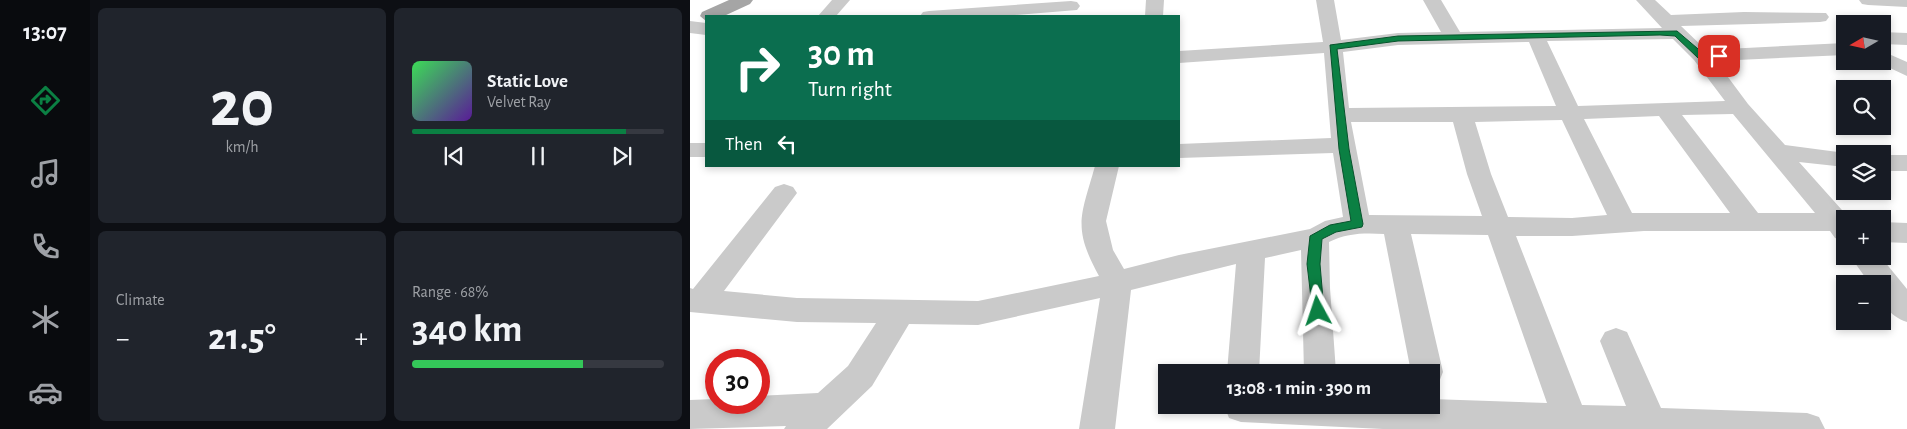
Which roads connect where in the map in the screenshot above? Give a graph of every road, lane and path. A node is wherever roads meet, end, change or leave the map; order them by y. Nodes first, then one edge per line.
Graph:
1 (738, 0) edge
2 (743, 0) edge
3 (841, 0) edge
4 (1155, 0) edge
5 (1324, 0) edge
6 (1432, 0) edge
7 (1645, 0) edge
8 (1711, 0) edge
9 (1808, 0) edge
10 (1868, 0) edge
11 (942, 2) dead end
12 (1907, 2) edge
13 (1071, 7) edge
14 (992, 9) edge
15 (712, 15) edge
16 (828, 15) edge
17 (930, 15) edge
18 (938, 15) edge
19 (1154, 15) edge
20 (1820, 17) junction
21 (705, 18) edge
22 (1734, 19) junction
23 (690, 26) edge
24 (1673, 27) junction
25 (705, 29) edge
26 (1836, 32) edge
27 (1535, 35) junction
28 (1453, 37) junction
29 (1891, 38) edge
30 (1907, 39) edge
31 (1836, 41) edge
32 (1333, 47) junction
33 (1702, 56) junction
34 (1180, 57) edge
35 (1891, 62) edge
36 (1907, 70) edge
37 (1740, 107) junction
38 (1666, 110) junction
39 (1570, 113) junction
40 (1462, 114) junction
41 (1339, 115) junction
42 (1344, 145) junction
43 (1180, 151) edge
44 (1778, 152) junction
45 (1836, 158) edge
46 (1891, 163) edge
47 (1907, 163) edge
48 (1106, 167) edge
49 (784, 192) dead end
50 (1836, 220) edge
51 (1751, 222) junction
52 (1624, 223) junction
53 (1358, 224) junction
54 (1396, 226) junction
55 (1499, 226) junction
56 (1836, 228) edge
57 (1891, 233) edge
58 (1907, 234) edge
59 (1316, 236) junction
60 (1251, 252) junction
61 (1871, 265) edge
62 (1117, 283) junction
63 (695, 300) edge
64 (1907, 310) edge
65 (899, 314) junction
66 (1616, 341) dead end
67 (1244, 364) edge
68 (1320, 364) edge
69 (1425, 364) edge
70 (1440, 412) edge
71 (1240, 414) edge
72 (1359, 414) edge
73 (1321, 415) edge
74 (690, 416) edge
75 (812, 418) edge
76 (1650, 422) junction
77 (1573, 424) edge
78 (1737, 427) edge
79 (1096, 429) edge
80 (1807, 429) edge

1 - 2 street
2 - 15 main road
3 - 16 street
4 - 19 street
5 - 32 street
6 - 28 street
7 - 24 street
8 - 22 street
9 - 20 street
10 - 12 street
11 - 17 street
13 - 14 street
14 - 18 street
20 - 22 street
20 - 26 street
21 - 23 main road
22 - 24 street
23 - 25 street
24 - 27 street
24 - 33 street
27 - 28 street
27 - 39 street
28 - 32 street
29 - 30 street
31 - 33 street
32 - 34 street
32 - 41 street
33 - 37 street
35 - 36 street
37 - 38 street
37 - 44 street
38 - 39 street
38 - 51 street
39 - 40 street
39 - 52 street
40 - 41 street
40 - 55 street
41 - 42 street
42 - 43 street
42 - 53 street
44 - 45 street
44 - 50 street
46 - 47 street
48 - 62 street
49 - 63 street
51 - 52 street
51 - 56 street
52 - 55 street
53 - 54 street
53 - 59 street
54 - 55 street
54 - 69 street
55 - 77 street
57 - 58 street
59 - 60 street
59 - 68 street
60 - 62 street
60 - 67 street
61 - 64 street
62 - 65 street
62 - 79 street
63 - 65 street
65 - 75 street
66 - 76 street
70 - 77 street
71 - 73 street
72 - 73 street
74 - 75 street
76 - 77 street
76 - 78 street
78 - 80 street

